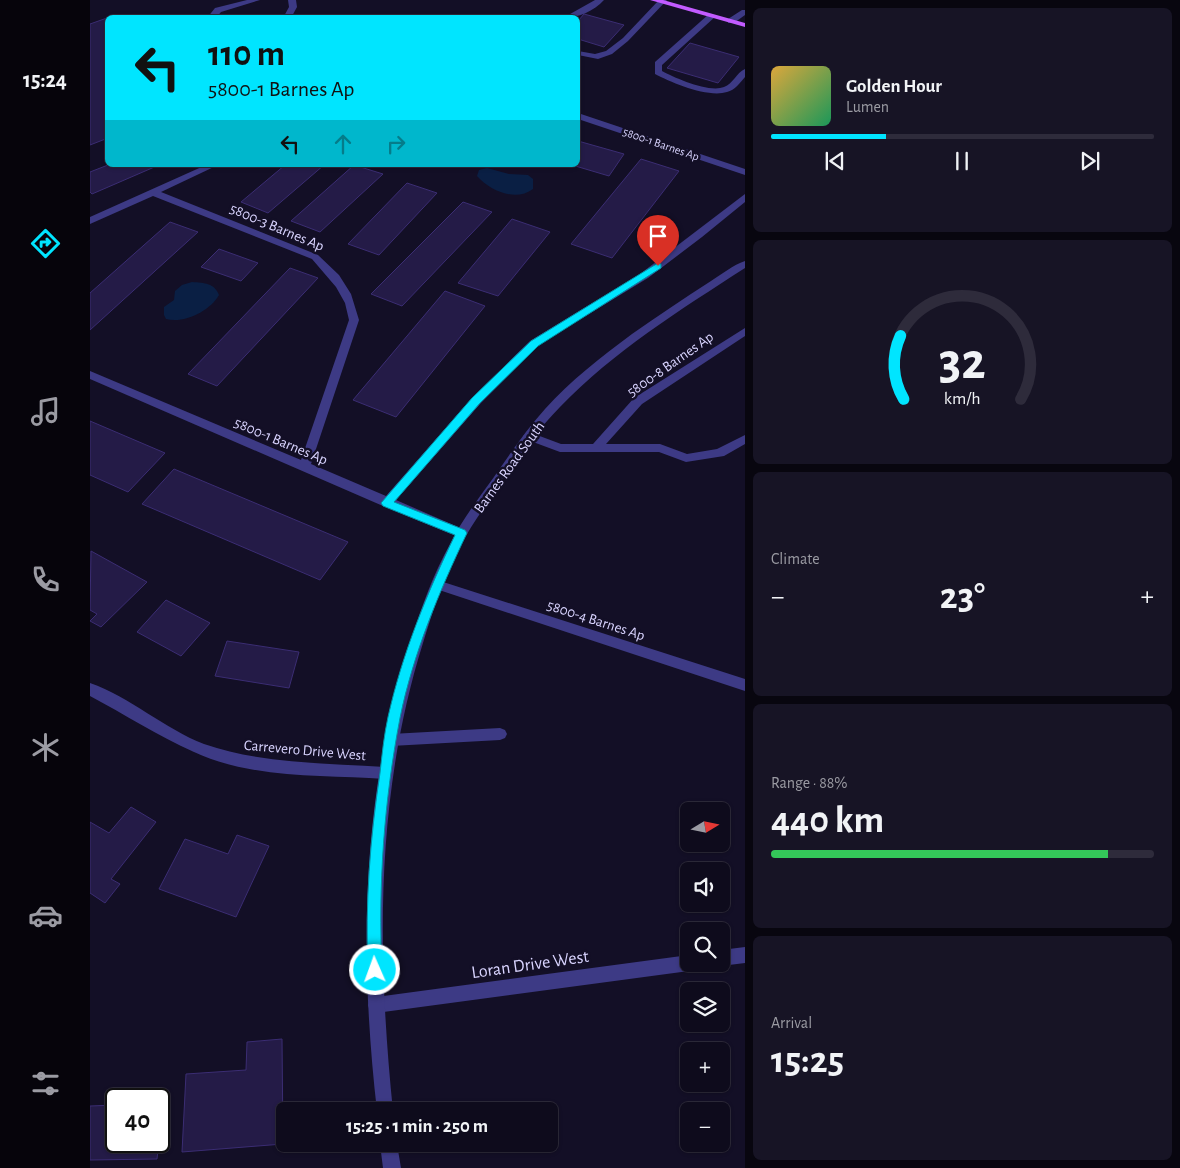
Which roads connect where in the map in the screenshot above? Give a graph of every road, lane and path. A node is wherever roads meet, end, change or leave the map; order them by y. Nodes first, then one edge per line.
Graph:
1 (256, 0) edge
2 (292, 0) edge
3 (600, 0) edge
4 (659, 1) edge
5 (745, 12) edge
6 (214, 15) edge
7 (290, 15) edge
8 (573, 15) edge
9 (712, 16) junction
10 (731, 21) junction
11 (745, 25) edge
12 (580, 53) edge
13 (745, 72) edge
14 (580, 117) edge
15 (208, 167) edge
16 (745, 172) edge
17 (152, 192) junction
18 (745, 197) edge
19 (90, 221) edge
20 (745, 264) edge
21 (745, 331) edge
22 (90, 374) edge
23 (529, 436) junction
24 (745, 439) edge
25 (595, 449) junction
26 (304, 467) junction
27 (387, 503) junction
28 (461, 533) junction
29 (437, 585) junction
30 (745, 686) edge
31 (90, 689) edge
32 (500, 734) dead end
33 (391, 740) junction
34 (385, 773) junction
35 (745, 955) edge
36 (730, 957) edge
37 (680, 963) edge
38 (376, 1004) junction
39 (384, 1102) edge
40 (390, 1152) edge
41 (392, 1168) edge

1 - 6 street
2 - 7 street
3 - 8 street
4 - 9 main road
4 - 12 street
5 - 10 street
9 - 10 main road
9 - 13 street
10 - 11 main road
14 - 16 street, 5800-1 Barnes Ap
15 - 17 street
17 - 19 street
17 - 26 street, 5800-3 Barnes Ap
18 - 27 street
20 - 23 street, Barnes Road South
21 - 25 street, 5800-8 Barnes Ap
22 - 26 street, 5800-1 Barnes Ap
23 - 25 street
23 - 28 street, Barnes Road South
24 - 25 street
26 - 27 street, 5800-1 Barnes Ap
27 - 28 street, 5800-1 Barnes Ap
28 - 29 street, Barnes Road South
29 - 30 street, 5800-4 Barnes Ap
29 - 33 street, Barnes Road South
31 - 34 street, Carrevero Drive West
32 - 33 street
33 - 34 street, Barnes Road South
34 - 38 street, Barnes Road South
35 - 36 street
37 - 38 street, Loran Drive West
38 - 39 street, Barnes Road South
40 - 41 street

